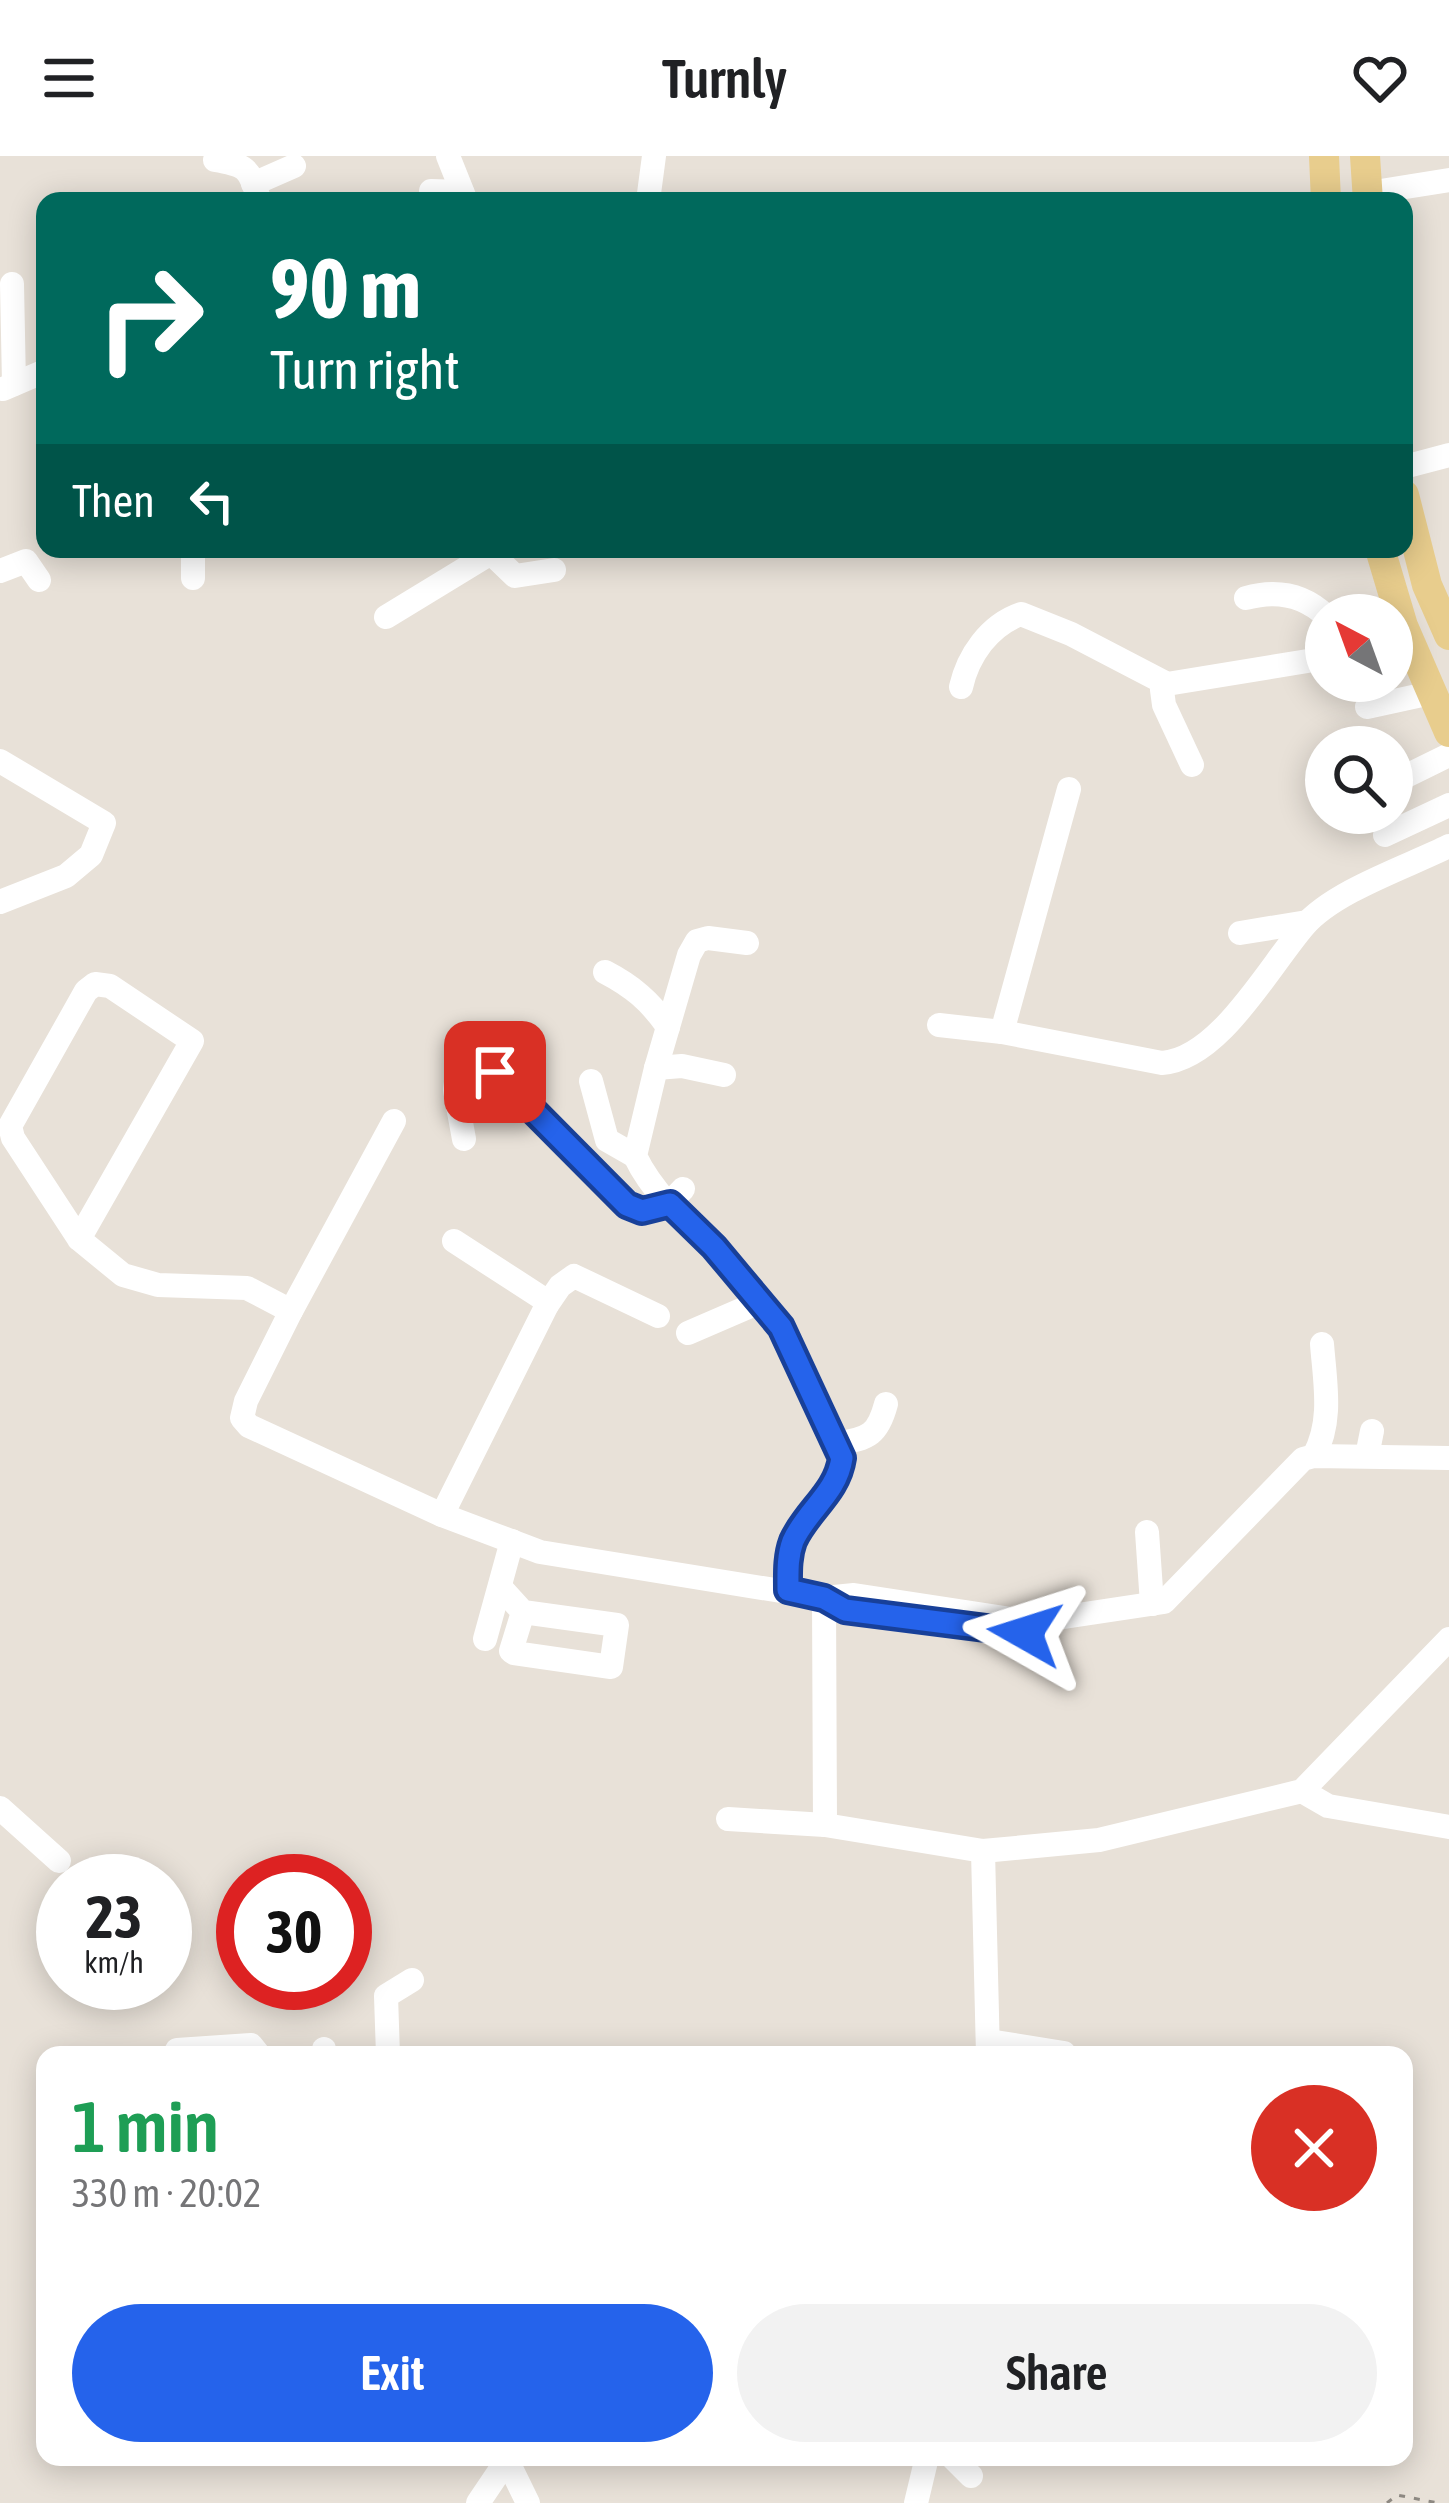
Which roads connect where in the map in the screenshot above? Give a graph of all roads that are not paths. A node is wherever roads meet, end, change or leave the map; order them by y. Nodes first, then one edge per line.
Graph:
1 (448, 156) edge
2 (654, 156) edge
3 (1324, 156) edge
4 (1366, 156) edge
5 (215, 160) dead end
6 (294, 166) dead end
7 (1449, 180) edge
8 (431, 190) dead end
9 (257, 192) edge
10 (440, 192) edge
11 (462, 192) edge
12 (649, 192) edge
13 (1326, 192) edge
14 (1368, 192) edge
15 (1392, 192) edge
16 (12, 284) dead end
17 (36, 379) edge
18 (7, 387) edge
19 (1449, 455) edge
20 (1413, 465) edge
21 (1413, 532) edge
22 (193, 558) edge
23 (480, 558) edge
24 (498, 558) edge
25 (1382, 558) edge
26 (554, 570) dead end
27 (0, 571) edge
28 (193, 578) dead end
29 (39, 580) dead end
30 (1390, 594) edge
31 (1246, 598) dead end
32 (1305, 600) edge
33 (386, 616) dead end
34 (1449, 635) edge
35 (1305, 662) edge
36 (1413, 662) edge
37 (961, 687) dead end
38 (1159, 691) junction
39 (1431, 693) junction
40 (1367, 707) dead end
41 (1449, 733) edge
42 (1449, 754) edge
43 (0, 761) edge
44 (1192, 764) dead end
45 (1413, 772) edge
46 (1069, 789) dead end
47 (1449, 805) edge
48 (1385, 835) dead end
49 (1449, 846) edge
50 (0, 902) edge
51 (1307, 922) junction
52 (1240, 933) dead end
53 (747, 943) dead end
54 (605, 972) dead end
55 (939, 1025) dead end
56 (668, 1027) junction
57 (1002, 1032) junction
58 (656, 1068) junction
59 (724, 1075) dead end
60 (591, 1081) dead end
61 (394, 1121) dead end
62 (464, 1139) dead end
63 (635, 1156) junction
64 (676, 1196) junction
65 (79, 1239) junction
66 (454, 1241) dead end
67 (762, 1301) junction
68 (547, 1305) junction
69 (291, 1311) junction
70 (658, 1316) dead end
71 (688, 1333) dead end
72 (1322, 1344) dead end
73 (886, 1403) dead end
74 (838, 1443) junction
75 (1313, 1456) junction
76 (1449, 1458) edge
77 (1449, 1471) edge
78 (442, 1515) junction
79 (1148, 1532) dead end
80 (512, 1541) junction
81 (502, 1589) junction
82 (788, 1590) junction
83 (824, 1598) junction
84 (1152, 1604) junction
85 (1449, 1639) edge
86 (1302, 1791) junction
87 (0, 1808) edge
88 (728, 1819) dead end
89 (825, 1825) junction
90 (1449, 1827) edge
91 (983, 1851) junction
92 (51, 1854) edge
93 (412, 1980) dead end
94 (388, 2046) edge
95 (988, 2046) edge
96 (503, 2466) edge
97 (512, 2466) edge
98 (925, 2466) edge
99 (961, 2466) edge
100 (971, 2476) dead end
101 (478, 2503) edge
102 (528, 2503) edge
103 (916, 2503) edge

1 - 11 street
2 - 12 street
3 - 13 main road
4 - 14 main road
5 - 9 street
6 - 9 street
7 - 15 street
8 - 10 street
16 - 18 street
17 - 18 street
19 - 20 street
21 - 34 main road
22 - 28 street
23 - 33 street
24 - 26 street
25 - 30 main road
27 - 29 street
31 - 32 street
35 - 38 street
36 - 39 main road
37 - 38 street
38 - 44 street
39 - 40 street
39 - 41 main road
42 - 45 street
43 - 50 street
46 - 57 street
47 - 48 street
49 - 51 street
51 - 52 street
51 - 57 street
53 - 56 street
54 - 56 street
55 - 57 street
56 - 58 street
58 - 59 street
58 - 63 street
60 - 63 street
61 - 69 street
62 - 64 street
63 - 64 street
64 - 67 street
65 - 65 street
65 - 69 street
66 - 68 street
67 - 71 street
67 - 74 street
68 - 70 street
68 - 78 street
69 - 78 street
72 - 75 street
73 - 74 street
74 - 82 street
75 - 76 street
75 - 84 street
77 - 83 street
78 - 80 street
79 - 84 street
80 - 81 street
80 - 82 street
81 - 81 street
82 - 83 street
83 - 84 street
83 - 89 street
85 - 86 street
86 - 90 street
86 - 91 street
87 - 92 street
88 - 89 street
89 - 91 street
91 - 95 street
93 - 94 street
96 - 101 street
97 - 102 street
98 - 103 street
99 - 100 street

